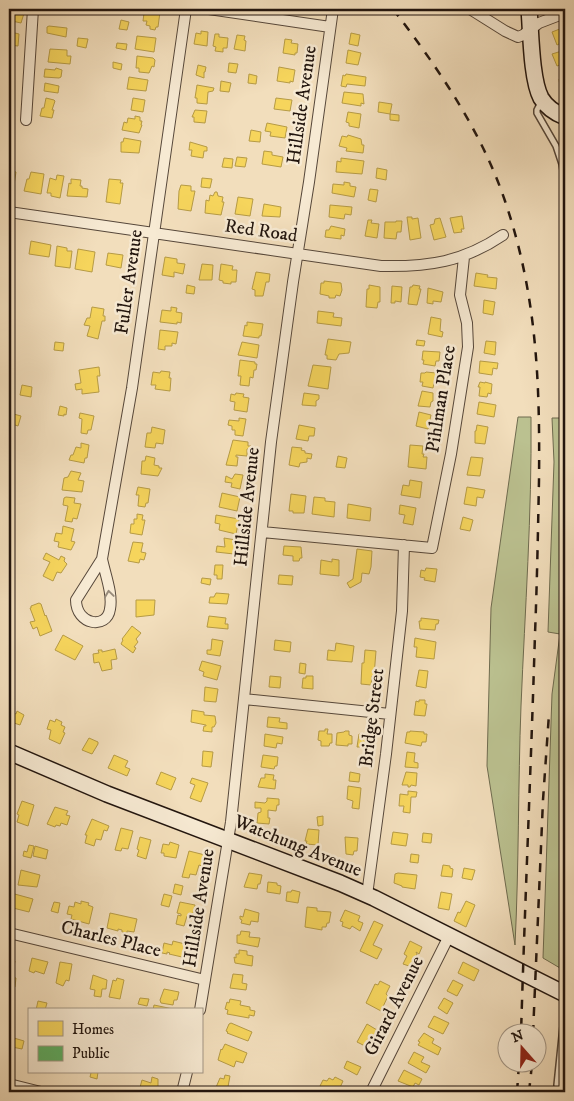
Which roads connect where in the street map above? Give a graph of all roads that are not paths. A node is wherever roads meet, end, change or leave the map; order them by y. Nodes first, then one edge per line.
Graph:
1 (33, 9) edge
2 (186, 9) edge
3 (208, 9) edge
4 (333, 9) edge
5 (470, 9) edge
6 (530, 9) edge
7 (565, 13) edge
8 (330, 27) junction
9 (531, 30) junction
10 (542, 99) junction
11 (565, 117) edge
12 (26, 120) dead end
13 (565, 183) edge
14 (9, 212) edge
15 (154, 233) junction
16 (503, 235) dead end
17 (297, 254) junction
18 (464, 257) junction
19 (262, 532) junction
20 (404, 545) junction
21 (102, 559) junction
22 (244, 699) junction
23 (390, 714) junction
24 (9, 752) edge
25 (228, 840) junction
26 (367, 895) junction
27 (9, 933) edge
28 (449, 936) junction
29 (205, 980) junction
30 (565, 994) edge
31 (565, 1007) edge
32 (200, 1008) edge
33 (186, 1074) edge
34 (9, 1084) edge
35 (557, 1085) dead end
36 (41, 1092) edge
37 (182, 1092) edge
38 (371, 1092) edge

1 - 12 street
2 - 15 street, Fuller Avenue
3 - 8 street
4 - 8 street, Hillside Avenue
5 - 9 street
6 - 9 main road
7 - 9 street
8 - 17 street, Hillside Avenue
9 - 10 main road
10 - 11 main road
10 - 13 lane
14 - 15 street, Red Road
15 - 17 street, Red Road
15 - 21 street, Fuller Avenue
16 - 18 street, Red Road
17 - 18 street, Red Road
17 - 19 street, Hillside Avenue
18 - 20 street, Pihlman Place
19 - 20 street
19 - 22 street, Hillside Avenue
20 - 23 street, Bridge Street
21 -> 21 street, Fuller Avenue
22 - 23 street
22 - 25 street, Hillside Avenue
23 - 26 street, Bridge Street
24 - 25 main road, Watchung Avenue
25 - 26 main road, Watchung Avenue
25 - 29 street, Hillside Avenue
26 - 28 main road, Watchung Avenue
27 - 29 street, Charles Place
28 - 30 main road, Watchung Avenue
28 - 38 street, Girard Avenue
29 - 32 street, Hillside Avenue
31 - 35 lane
33 - 37 street
34 - 36 street

